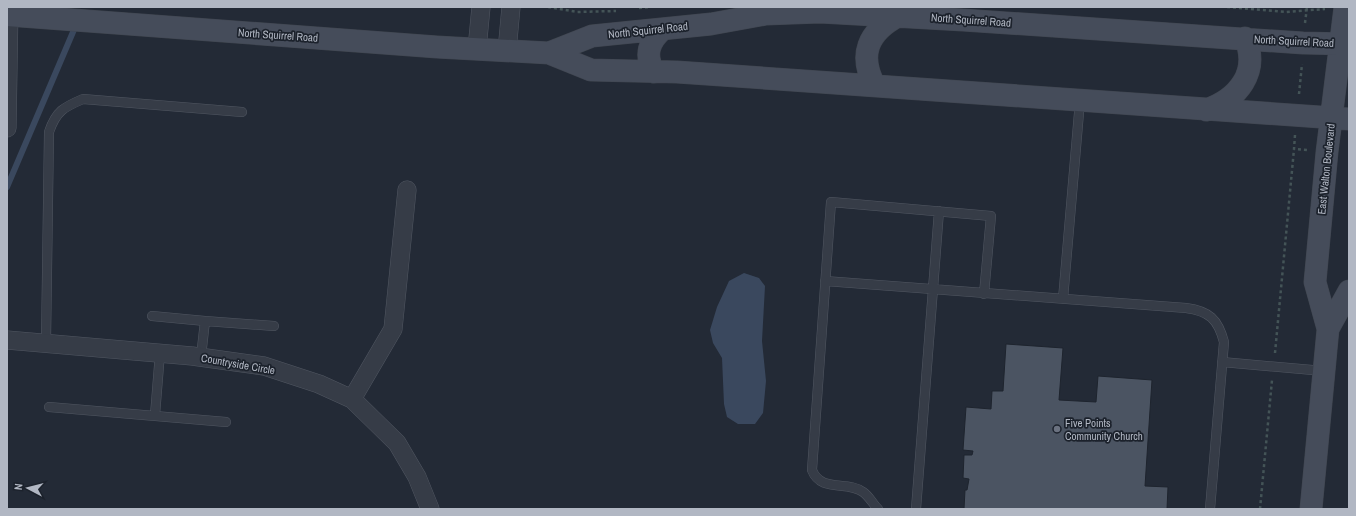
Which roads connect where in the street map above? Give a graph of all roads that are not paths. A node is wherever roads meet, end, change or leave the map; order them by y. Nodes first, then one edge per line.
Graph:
1 (481, 7) edge
2 (511, 7) edge
3 (1345, 7) edge
4 (820, 10) edge
5 (8, 12) edge
6 (898, 16) junction
7 (663, 29) junction
8 (1245, 38) junction
9 (1344, 44) edge
10 (477, 49) junction
11 (508, 51) junction
12 (549, 53) junction
13 (654, 72) junction
14 (875, 86) junction
15 (1080, 101) junction
16 (1206, 110) junction
17 (242, 112) dead end
18 (1340, 119) edge
19 (7, 128) edge
20 (406, 190) dead end
21 (939, 211) junction
22 (825, 281) junction
23 (933, 290) junction
24 (1349, 291) edge
25 (984, 294) junction
26 (1063, 299) junction
27 (152, 316) dead end
28 (205, 321) junction
29 (274, 326) dead end
30 (1328, 329) junction
31 (7, 340) edge
32 (46, 343) junction
33 (160, 353) junction
34 (201, 357) junction
35 (1222, 362) junction
36 (1325, 371) junction
37 (352, 399) junction
38 (49, 407) dead end
39 (154, 415) junction
40 (226, 422) dead end
41 (430, 509) edge
42 (878, 509) edge
43 (916, 509) edge
44 (1210, 509) edge
45 (1312, 509) edge

1 - 10 street
2 - 11 street
3 - 9 street, East Walton Boulevard
4 - 6 street, North Squirrel Road
4 - 7 street, North Squirrel Road
5 - 10 street, North Squirrel Road
5 - 19 street
6 - 8 street, North Squirrel Road
6 - 14 street
7 - 12 street, North Squirrel Road
7 - 13 street
8 - 9 street, North Squirrel Road
8 - 16 street
9 - 18 street, East Walton Boulevard
10 - 11 street, North Squirrel Road
11 - 12 street, North Squirrel Road
12 - 13 street, North Squirrel Road
13 - 14 street, North Squirrel Road
14 - 15 street, North Squirrel Road
15 - 16 street, North Squirrel Road
15 - 26 lane
16 - 18 street, North Squirrel Road
17 - 32 lane
18 - 30 street, East Walton Boulevard
20 - 37 street
21 - 22 lane
21 - 23 lane
21 - 25 lane
22 - 23 lane
22 - 42 lane
23 - 25 lane
23 - 43 lane
24 - 30 street, East Walton Boulevard
25 - 26 lane
26 - 35 lane
27 - 28 lane
28 - 29 lane
28 - 34 lane
30 - 36 street, East Walton Boulevard
31 - 32 street, Countryside Circle
32 - 33 street, Countryside Circle
33 - 34 street, Countryside Circle
33 - 39 lane
34 - 37 street, Countryside Circle
35 - 36 lane
35 - 44 lane
36 - 45 street, East Walton Boulevard
37 - 41 street, Countryside Circle
38 - 39 lane
39 - 40 lane

